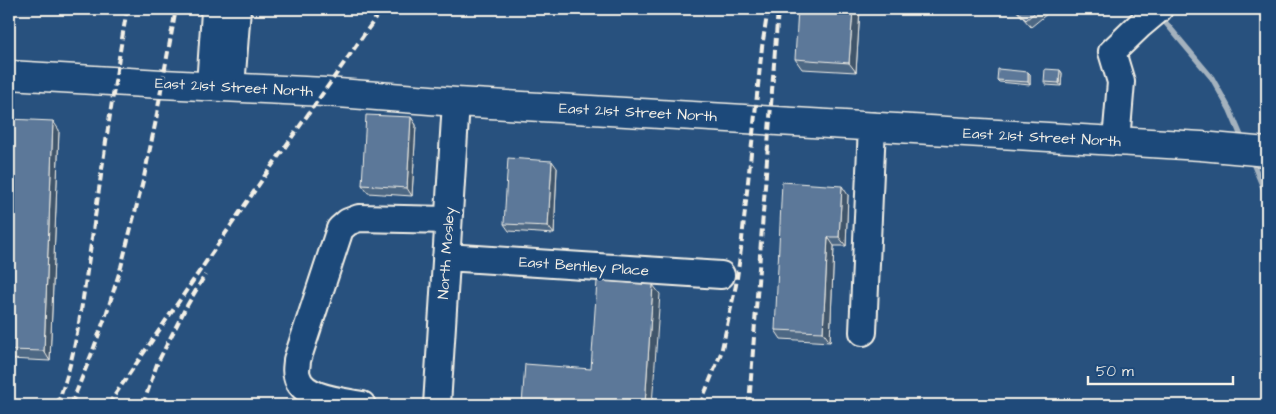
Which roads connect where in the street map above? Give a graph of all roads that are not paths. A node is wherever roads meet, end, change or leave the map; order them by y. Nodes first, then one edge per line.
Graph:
1 (213, 9) edge
2 (237, 9) edge
3 (1150, 17) edge
4 (9, 75) edge
5 (220, 87) junction
6 (456, 102) junction
7 (872, 126) junction
8 (1116, 141) junction
9 (1267, 152) edge
10 (448, 220) junction
11 (446, 257) junction
12 (721, 275) dead end
13 (863, 332) dead end
14 (362, 405) edge
15 (437, 405) edge

1 - 5 street
2 - 5 street
3 - 8 street
4 - 5 main road, East 21st Street North
5 - 6 main road, East 21st Street North
6 - 7 main road, East 21st Street North
6 - 10 street, North Mosley
7 - 8 main road, East 21st Street North
7 - 13 street
8 - 9 main road, East 21st Street North
10 - 11 street, North Mosley
10 - 14 street
11 - 12 street, East Bentley Place
11 - 15 street, North Mosley

